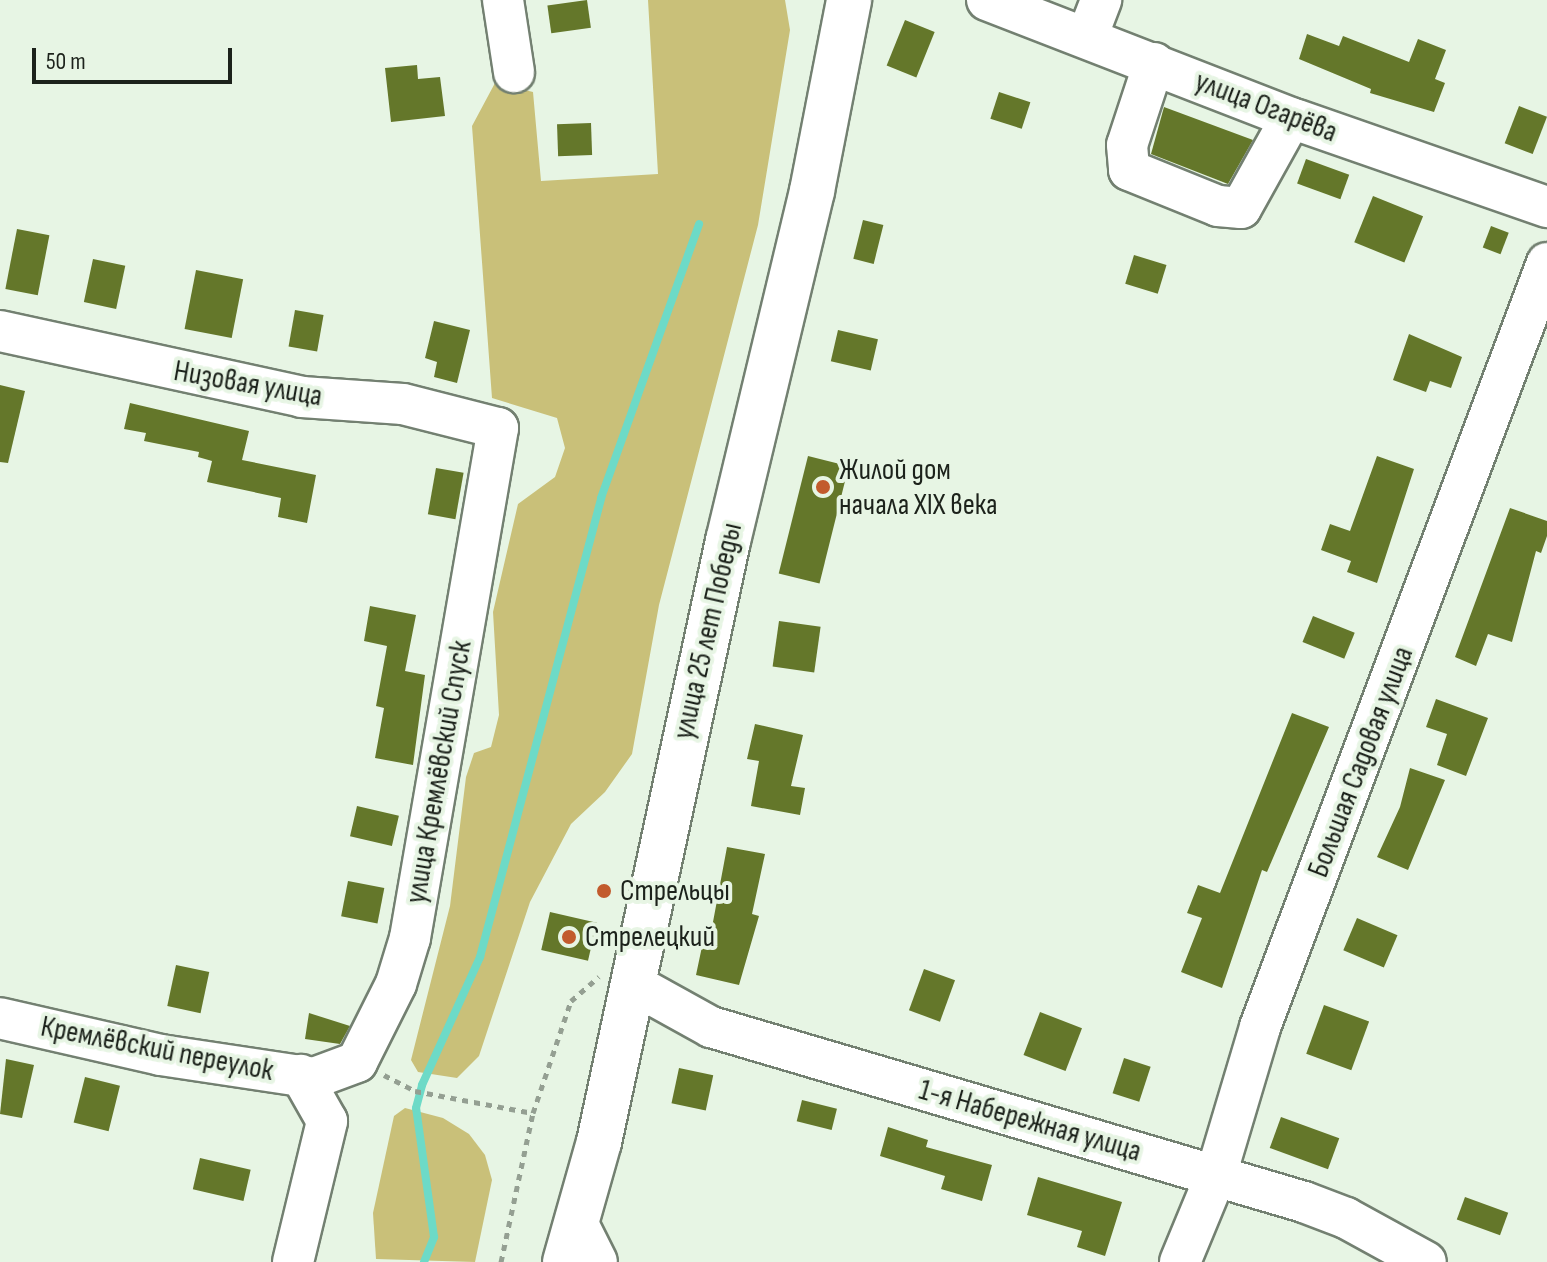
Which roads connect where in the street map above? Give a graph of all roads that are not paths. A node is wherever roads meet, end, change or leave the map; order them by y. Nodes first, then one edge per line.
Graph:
1 (503, 0) edge
2 (849, 0) edge
3 (987, 0) edge
4 (1101, 0) edge
5 (1087, 37) junction
6 (1154, 63) junction
7 (514, 72) dead end
8 (1291, 118) junction
9 (1547, 207) edge
10 (1547, 263) edge
11 (0, 331) edge
12 (498, 428) joint
13 (635, 972) junction
14 (0, 1018) edge
15 (307, 1077) junction
16 (1216, 1175) junction
17 (580, 1249) edge
18 (293, 1262) edge
19 (1180, 1262) edge
20 (1426, 1262) edge

1 - 7 street
2 - 13 main road, улица 25 лет Победы
3 - 5 street, улица Огарёва
4 - 5 street
5 - 6 street, улица Огарёва
6 - 8 street, улица Огарёва
6 - 8 street
8 - 9 street, улица Огарёва
10 - 16 street, Большая Садовая улица
11 - 12 street, Низовая улица
12 - 15 street, улица Кремлёвский Спуск
13 - 16 street, 1-я Набережная улица
13 - 17 main road, улица 25 лет Победы
14 - 15 street, Кремлёвский переулок
15 - 18 street
16 - 19 street, Большая Садовая улица
16 - 20 street, 1-я Набережная улица

